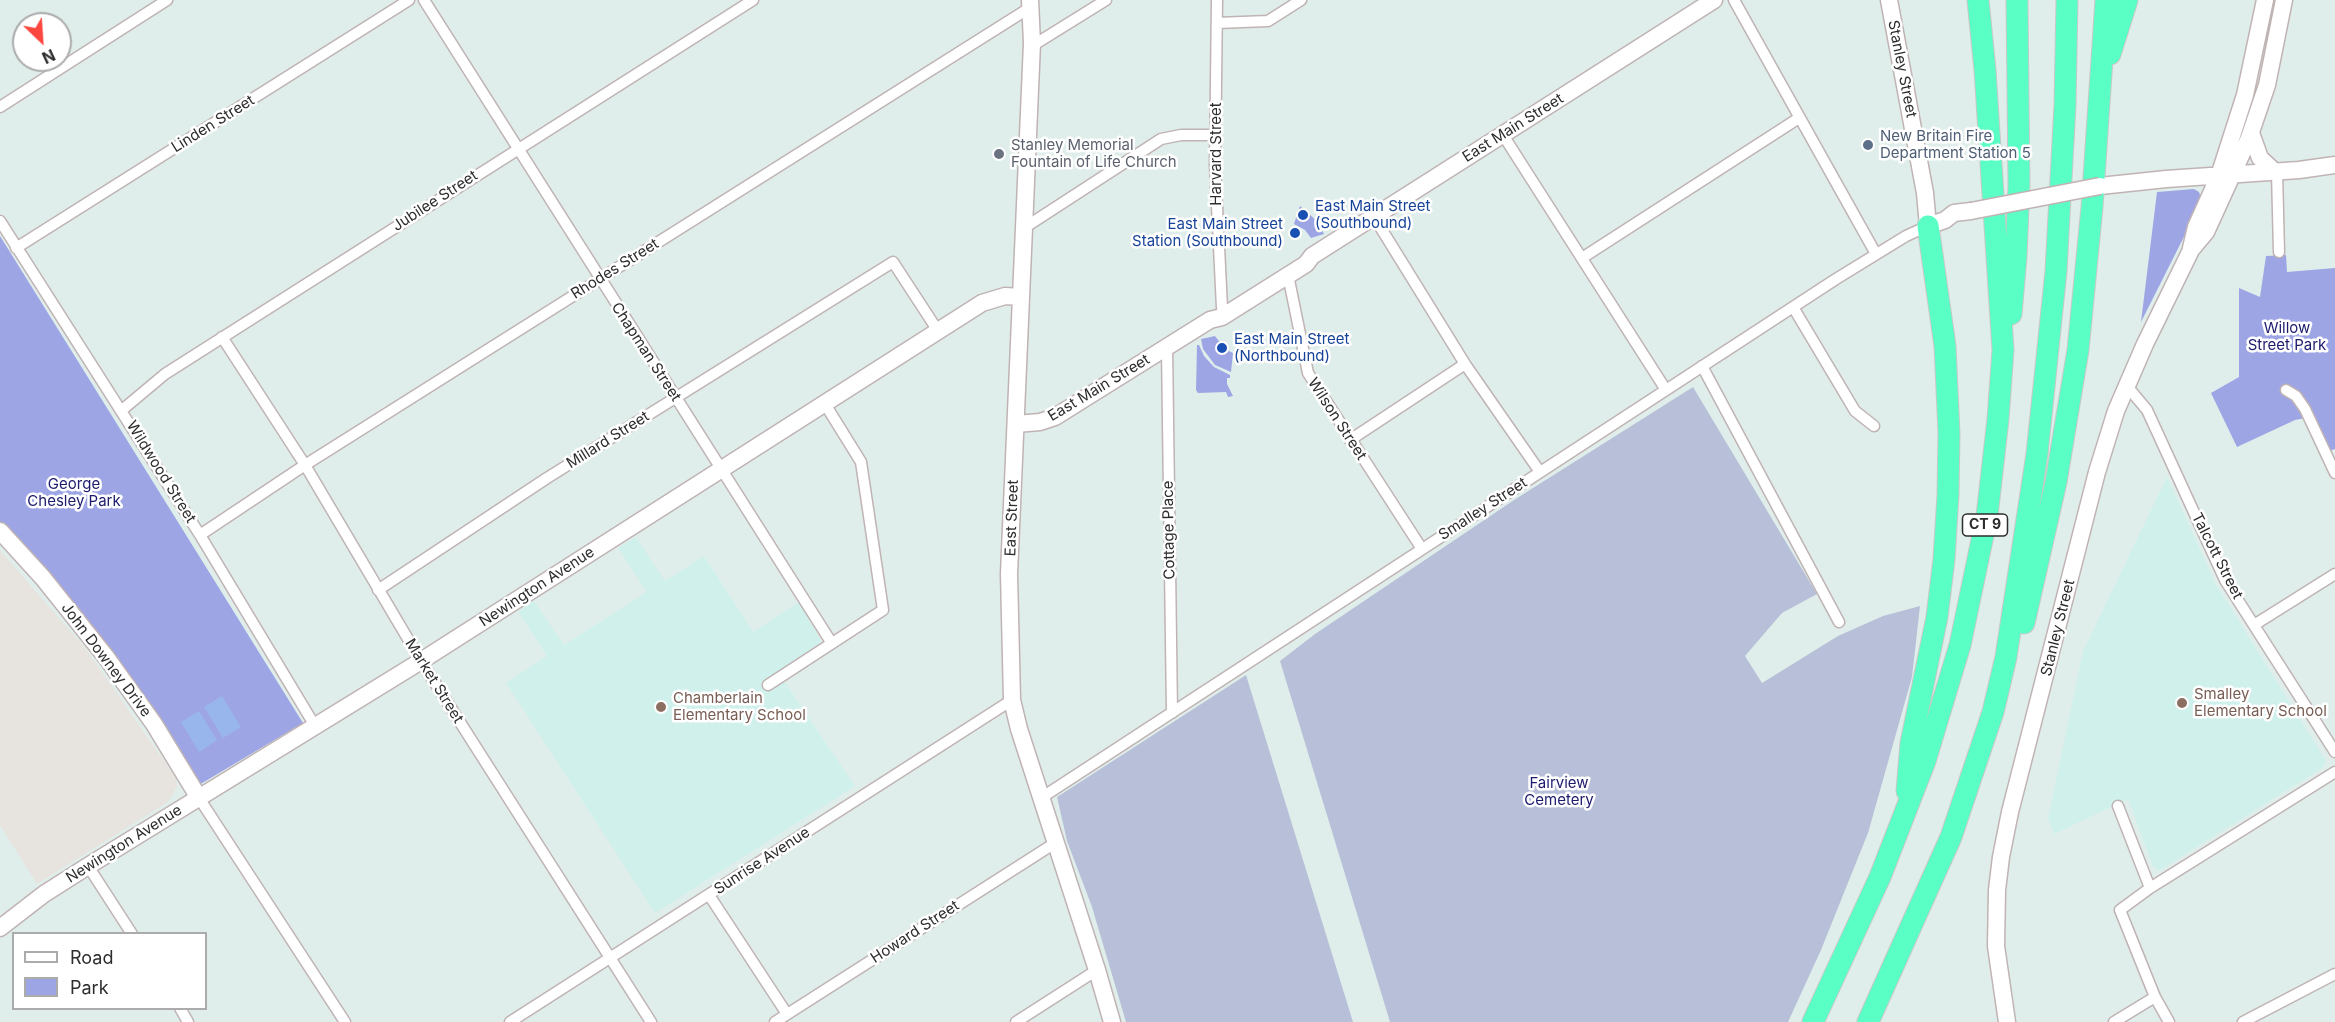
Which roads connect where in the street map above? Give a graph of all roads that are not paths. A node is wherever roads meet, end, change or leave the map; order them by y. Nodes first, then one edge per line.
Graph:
1 (167, 0) edge
2 (409, 0) edge
3 (424, 0) edge
4 (753, 0) edge
5 (1106, 0) edge
6 (1217, 0) edge
7 (1301, 0) edge
8 (1714, 0) edge
9 (1734, 0) edge
10 (1889, 0) edge
11 (1978, 0) edge
12 (2017, 0) edge
13 (2067, 0) edge
14 (2106, 0) edge
15 (2127, 0) edge
16 (2265, 0) edge
17 (2284, 0) edge
18 (1030, 3) edge
19 (1217, 23) junction
20 (1032, 46) junction
21 (2100, 83) junction
22 (0, 107) edge
23 (1799, 118) junction
24 (2251, 133) junction
25 (1216, 135) junction
26 (1503, 135) junction
27 (518, 148) junction
28 (2335, 165) edge
29 (2276, 172) junction
30 (2226, 175) junction
31 (1374, 217) junction
32 (0, 221) edge
33 (1937, 223) junction
34 (1024, 228) junction
35 (16, 248) junction
36 (2279, 252) dead end
37 (1876, 254) junction
38 (1312, 256) junction
39 (1582, 258) junction
40 (1288, 275) junction
41 (600, 279) junction
42 (1021, 297) junction
43 (1793, 307) junction
44 (1216, 314) junction
45 (938, 331) junction
46 (222, 337) junction
47 (1167, 347) junction
48 (2002, 363) junction
49 (1465, 364) junction
50 (1702, 366) junction
51 (2126, 386) junction
52 (1666, 390) junction
53 (2286, 390) dead end
54 (676, 398) junction
55 (825, 404) junction
56 (122, 410) junction
57 (1016, 424) junction
58 (1874, 426) dead end
59 (1350, 440) junction
60 (305, 465) junction
61 (721, 469) junction
62 (1540, 472) junction
63 (2335, 473) edge
64 (0, 531) edge
65 (200, 535) junction
66 (1422, 549) junction
67 (2335, 574) edge
68 (378, 590) junction
69 (1839, 622) dead end
70 (2254, 625) junction
71 (831, 642) junction
72 (421, 661) junction
73 (768, 685) dead end
74 (1997, 697) junction
75 (1012, 700) junction
76 (1172, 713) junction
77 (315, 726) junction
78 (2335, 752) edge
79 (2335, 772) edge
80 (199, 798) junction
81 (1041, 798) junction
82 (2118, 806) dead end
83 (1907, 809) junction
84 (1056, 843) junction
85 (88, 866) junction
86 (2150, 888) junction
87 (709, 895) junction
88 (0, 928) edge
89 (131, 932) edge
90 (610, 958) junction
91 (1097, 970) junction
92 (2335, 974) edge
93 (2156, 997) junction
94 (787, 1014) junction
95 (345, 1022) edge
96 (510, 1022) edge
97 (651, 1022) edge
98 (775, 1022) edge
99 (1016, 1022) edge
100 (1112, 1022) edge
101 (1813, 1022) edge
102 (1868, 1022) edge
103 (2007, 1022) edge
104 (2114, 1022) edge
105 (2169, 1022) edge
106 (2243, 1022) edge

1 - 22 street
2 - 35 street, Linden Street
3 - 27 street, Chapman Street
4 - 27 street, Jubilee Street
5 - 20 street
6 - 19 street, Harvard Street
7 - 19 street
8 - 26 main road, East Main Street
9 - 23 street
10 - 33 main road, Stanley Street
11 - 48 highway, CT 9
12 - 48 highway
13 - 74 highway, CT 9
14 - 21 highway
15 - 21 highway
16 - 30 main road
17 - 24 main road
18 - 20 main road, East Street
18 - 41 street, Rhodes Street
19 - 25 street, Harvard Street
20 - 34 main road, East Street
21 - 74 highway
23 - 37 street
23 - 39 street
24 - 29 main road
24 - 30 main road
25 - 34 street
25 - 44 street, Harvard Street
26 - 31 main road, East Main Street
26 - 39 street
27 - 41 street, Chapman Street
27 - 46 street, Jubilee Street
28 - 29 main road
29 - 30 main road
29 - 36 street
30 - 33 main road, bridge
30 - 51 main road, Stanley Street
31 - 38 main road, East Main Street
31 - 49 street
32 - 35 street, Wildwood Street
33 - 37 street, Smalley Street
33 - 83 highway
34 - 42 main road, East Street
35 - 56 street, Wildwood Street
37 - 43 street, Smalley Street
38 - 40 main road, East Main Street
38 - 44 main road, East Main Street
39 - 52 street
40 - 44 main road, East Main Street
40 - 59 street, Wilson Street
41 - 54 street, Chapman Street
41 - 60 street, Rhodes Street
42 - 45 main road, Newington Avenue
42 - 57 main road, East Street
43 - 50 street, Smalley Street
43 - 58 street
44 - 47 main road, East Main Street
45 - 54 street, Millard Street
45 - 55 main road, Newington Avenue
46 - 56 street, Jubilee Street
46 - 60 street, Market Street
47 - 57 main road, East Main Street
47 - 76 street, Cottage Place
48 - 83 highway, CT 9
49 - 59 street
49 - 62 street
50 - 52 street, Smalley Street
50 - 69 street
51 - 70 street, Talcott Street
51 - 103 main road, Stanley Street
52 - 62 street, Smalley Street
53 - 63 street
54 - 61 street, Chapman Street
54 - 68 street, Millard Street
55 - 61 main road, Newington Avenue
55 - 71 street
56 - 65 street, Wildwood Street
57 - 75 main road, East Street
59 - 66 street, Wilson Street
60 - 65 street, Rhodes Street
60 - 68 street, Market Street
61 - 71 street, Chapman Street
61 - 72 main road, Newington Avenue
62 - 66 street, Smalley Street
64 - 80 main road, John Downey Drive
65 - 77 street, Wildwood Street
66 - 76 street, Smalley Street
67 - 70 street
68 - 72 street, Market Street
70 - 78 street, Talcott Street
71 - 73 street
72 - 77 main road, Newington Avenue
72 - 90 street, Market Street
74 - 102 highway, CT 9
75 - 81 main road, East Street
75 - 87 street, Sunrise Avenue
76 - 81 street, Smalley Street
77 - 80 main road, Newington Avenue
79 - 86 street
80 - 85 main road, Newington Avenue
80 - 95 street
81 - 84 main road, East Street
82 - 86 street
83 - 101 highway, CT 9
84 - 91 main road, East Street
84 - 94 street, Howard Street
85 - 88 main road, Newington Avenue
85 - 89 street
86 - 93 street
87 - 90 street, Sunrise Avenue
87 - 94 street
90 - 96 street, Sunrise Avenue
90 - 97 street, Market Street
91 - 99 street
91 - 100 main road, East Street
92 - 106 street
93 - 104 street
93 - 105 street
94 - 98 street, Howard Street

